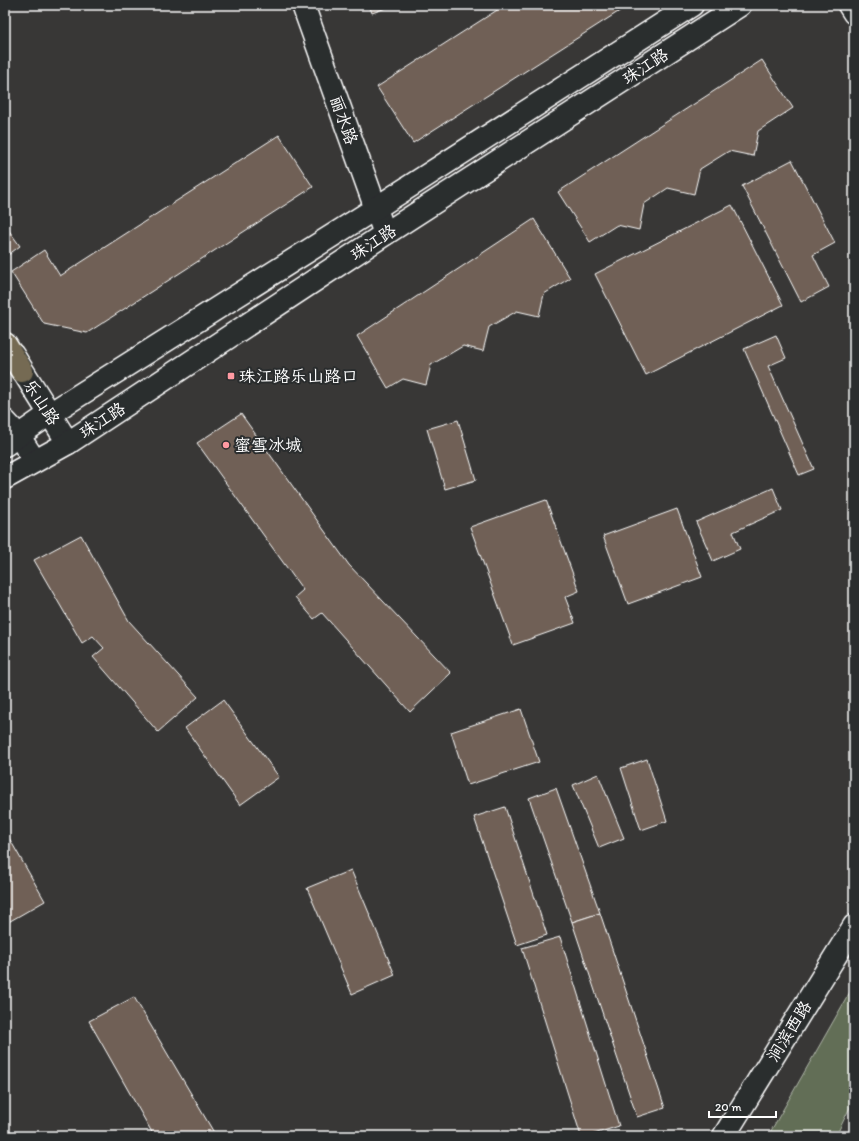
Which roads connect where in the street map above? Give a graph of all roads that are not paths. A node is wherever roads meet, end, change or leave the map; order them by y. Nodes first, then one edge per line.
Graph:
1 (303, 5) edge
2 (692, 5) edge
3 (740, 5) edge
4 (849, 5) edge
5 (854, 13) edge
6 (376, 208) junction
7 (385, 234) junction
8 (5, 340) edge
9 (5, 344) edge
10 (22, 371) junction
11 (50, 414) junction
12 (9, 434) edge
13 (68, 443) junction
14 (35, 461) junction
15 (5, 478) edge
16 (854, 926) edge
17 (724, 1136) edge

1 - 6 main road, 丽水路
2 - 6 main road, 珠江路
3 - 7 main road, 珠江路
4 - 5 main road
6 - 7 main road, 丽水路
6 - 11 main road, 珠江路
7 - 13 main road, 珠江路
8 - 10 main road, 乐山路
9 - 10 main road
10 - 11 main road, 乐山路
11 - 12 main road, 珠江路
11 - 13 main road, 乐山路
12 - 14 main road
13 - 14 main road, 珠江路
14 - 15 main road, 珠江路
16 - 17 main road, 涧滨西路

